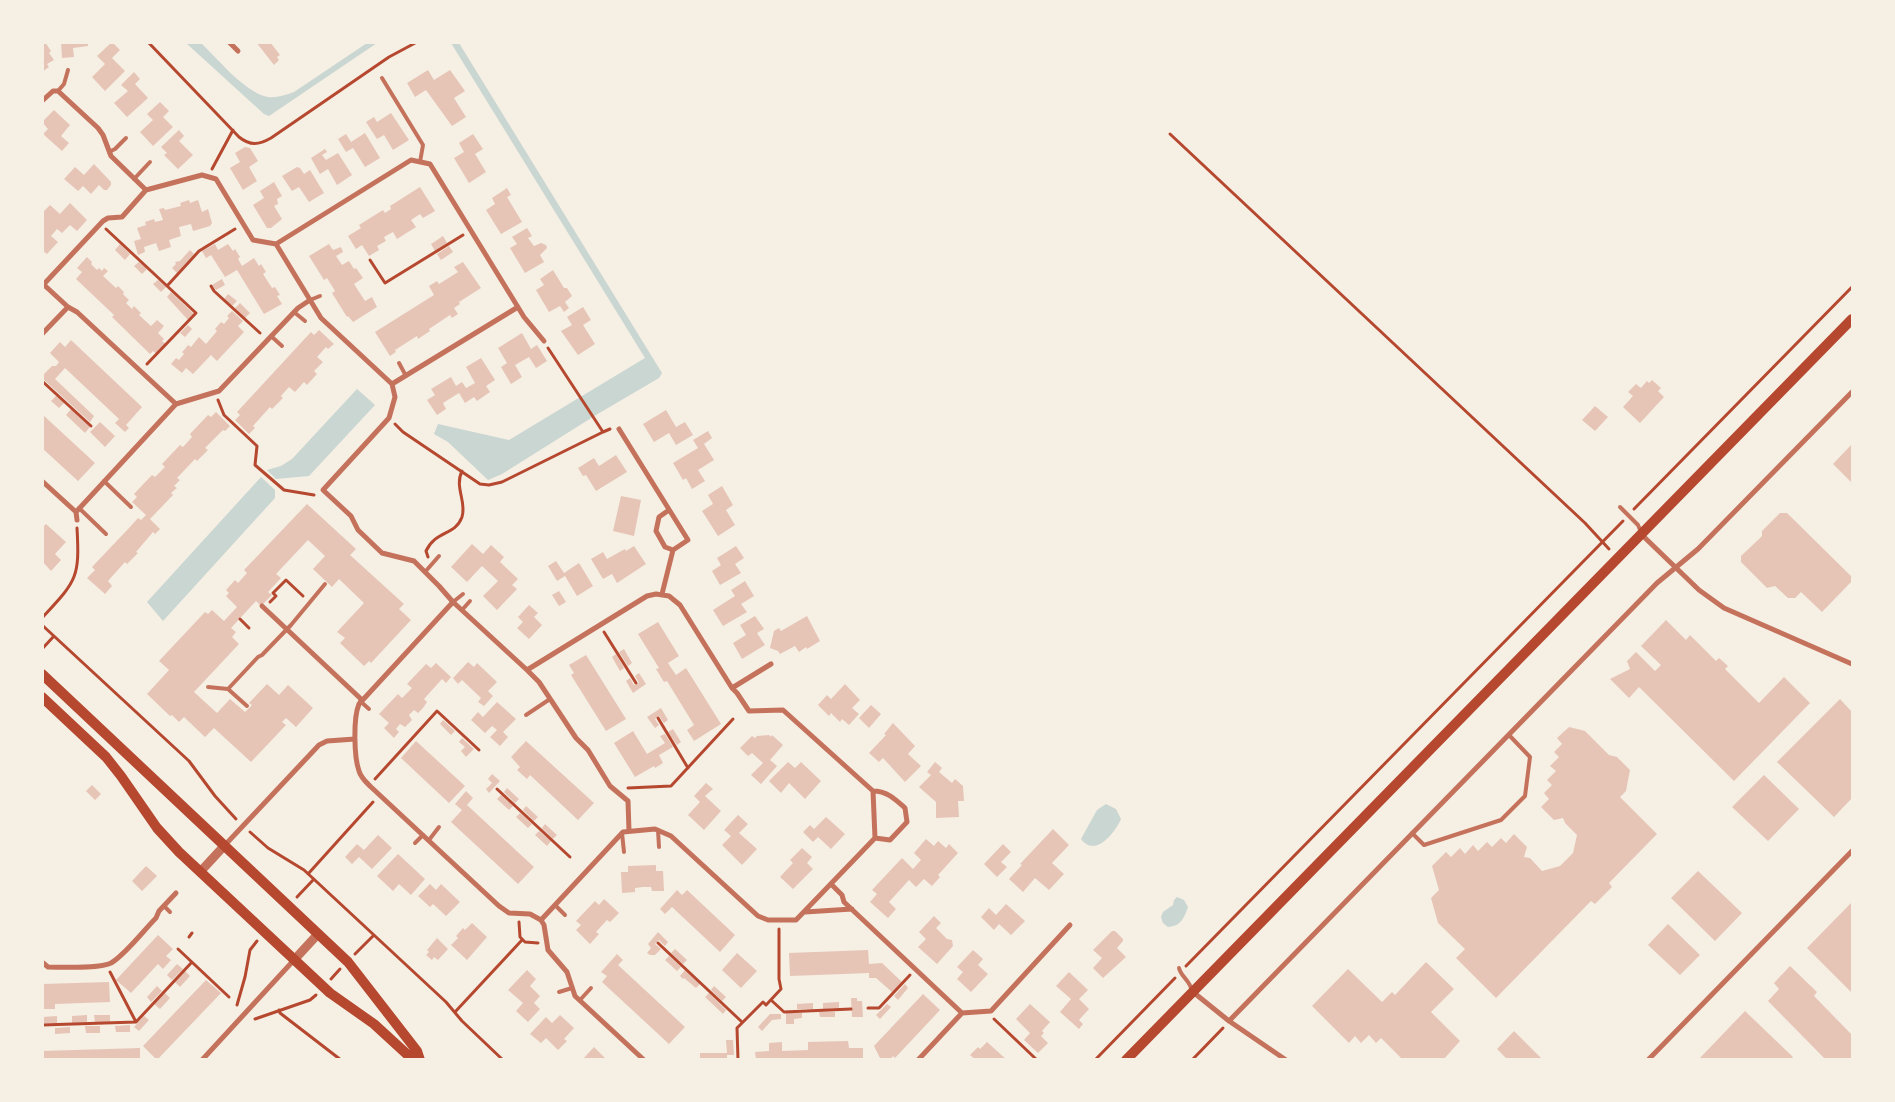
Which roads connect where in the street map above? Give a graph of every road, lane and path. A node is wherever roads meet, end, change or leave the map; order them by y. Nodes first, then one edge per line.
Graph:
1 (148, 42) edge
2 (230, 42) edge
3 (417, 42) edge
4 (238, 51) dead end
5 (68, 70) dead end
6 (382, 78) dead end
7 (58, 91) junction
8 (42, 101) edge
9 (233, 130) junction
10 (1170, 134) dead end
11 (126, 138) dead end
12 (109, 152) junction
13 (150, 162) dead end
14 (420, 162) junction
15 (213, 166) dead end
16 (134, 179) junction
17 (146, 190) junction
18 (232, 231) dead end
19 (109, 233) dead end
20 (458, 239) dead end
21 (276, 244) junction
22 (370, 260) dead end
23 (43, 283) edge
24 (167, 286) junction
25 (211, 286) dead end
26 (1852, 286) edge
27 (320, 296) dead end
28 (310, 300) junction
29 (68, 306) junction
30 (518, 307) junction
31 (294, 312) junction
32 (1852, 320) edge
33 (305, 321) dead end
34 (258, 332) dead end
35 (42, 334) edge
36 (271, 336) junction
37 (544, 341) joint
38 (282, 346) dead end
39 (399, 363) dead end
40 (144, 367) dead end
41 (406, 376) junction
42 (42, 381) edge
43 (392, 384) junction
44 (1852, 392) edge
45 (217, 397) dead end
46 (176, 404) junction
47 (394, 422) dead end
48 (91, 426) dead end
49 (617, 430) joint
50 (603, 432) junction
51 (462, 471) junction
52 (42, 481) edge
53 (104, 482) junction
54 (315, 495) dead end
55 (131, 507) dead end
56 (1620, 508) dead end
57 (77, 510) junction
58 (669, 510) junction
59 (1628, 515) junction
60 (77, 520) joint
61 (106, 534) dead end
62 (1642, 534) junction
63 (1604, 543) junction
64 (673, 550) junction
65 (439, 556) dead end
66 (430, 563) dead end
67 (1675, 568) junction
68 (425, 572) junction
69 (325, 584) dead end
70 (295, 588) dead end
71 (463, 594) dead end
72 (662, 594) junction
73 (470, 601) dead end
74 (453, 602) junction
75 (268, 604) dead end
76 (262, 606) dead end
77 (462, 610) junction
78 (42, 618) edge
79 (240, 620) dead end
80 (42, 624) edge
81 (249, 628) dead end
82 (287, 630) junction
83 (49, 631) junction
84 (606, 634) dead end
85 (46, 635) dead end
86 (54, 636) junction
87 (42, 649) edge
88 (771, 664) dead end
89 (1852, 664) edge
90 (527, 670) junction
91 (42, 674) edge
92 (636, 683) dead end
93 (208, 687) dead end
94 (732, 688) junction
95 (228, 689) junction
96 (42, 697) edge
97 (550, 699) junction
98 (361, 700) junction
99 (246, 706) dead end
100 (369, 710) dead end
101 (526, 715) dead end
102 (658, 718) dead end
103 (732, 719) dead end
104 (1509, 735) junction
105 (356, 740) junction
106 (479, 750) dead end
107 (688, 768) junction
108 (374, 779) dead end
109 (497, 788) dead end
110 (873, 791) junction
111 (624, 792) dead end
112 (374, 802) dead end
113 (233, 809) dead end
114 (439, 827) dead end
115 (658, 830) junction
116 (629, 831) junction
117 (622, 833) junction
118 (1412, 833) junction
119 (252, 834) dead end
120 (423, 835) junction
121 (875, 838) junction
122 (429, 840) junction
123 (415, 844) dead end
124 (225, 845) junction
125 (659, 847) dead end
126 (1852, 851) edge
127 (624, 852) dead end
128 (570, 857) dead end
129 (200, 872) junction
130 (308, 874) junction
131 (314, 879) junction
132 (832, 885) junction
133 (176, 893) dead end
134 (293, 902) dead end
135 (555, 905) junction
136 (164, 906) junction
137 (852, 909) junction
138 (170, 912) dead end
139 (805, 912) junction
140 (565, 915) dead end
141 (541, 920) junction
142 (519, 924) dead end
143 (1070, 925) dead end
144 (779, 927) dead end
145 (192, 933) dead end
146 (318, 934) junction
147 (374, 935) junction
148 (261, 936) dead end
149 (189, 937) dead end
150 (522, 940) junction
151 (538, 943) dead end
152 (658, 943) dead end
153 (178, 949) dead end
154 (354, 955) dead end
155 (294, 960) junction
156 (192, 962) junction
157 (43, 963) edge
158 (344, 966) dead end
159 (1180, 970) junction
160 (111, 976) dead end
161 (328, 982) dead end
162 (903, 983) dead end
163 (572, 988) junction
164 (591, 988) dead end
165 (320, 991) dead end
166 (559, 992) dead end
167 (1192, 992) junction
168 (229, 997) dead end
169 (580, 1000) junction
170 (771, 1000) junction
171 (237, 1005) dead end
172 (868, 1008) dead end
173 (851, 1009) dead end
174 (279, 1010) junction
175 (455, 1012) junction
176 (962, 1013) junction
177 (993, 1018) dead end
178 (252, 1020) dead end
179 (1229, 1021) junction
180 (136, 1022) junction
181 (742, 1022) junction
182 (42, 1025) edge
183 (1224, 1026) dead end
184 (202, 1060) edge
185 (341, 1060) edge
186 (419, 1060) edge
187 (504, 1060) edge
188 (644, 1060) edge
189 (738, 1060) edge
190 (918, 1060) edge
191 (1037, 1060) edge
192 (1095, 1060) edge
193 (1126, 1060) edge
194 (1192, 1060) edge
195 (1286, 1060) edge
196 (1648, 1060) edge

1 - 9 path
2 - 4 street
3 - 9 path
5 - 7 lane
6 - 14 lane
7 - 8 street
7 - 12 street
9 - 15 path
10 - 63 path
11 - 12 lane
12 - 16 street
13 - 16 lane
14 - 21 street
14 - 30 street
16 - 17 street
17 - 21 street
17 - 23 street
18 - 24 path
19 - 24 path
20 - 22 path
21 - 28 street
23 - 29 street
24 - 40 path
25 - 34 path
26 - 59 path
27 - 28 lane
28 - 31 street
28 - 43 street
29 - 35 street
29 - 46 street
30 - 37 street
30 - 41 street
31 - 33 lane
31 - 36 street
32 - 62 main road
36 - 38 lane
36 - 46 street
37 - 50 path
39 - 41 lane
41 - 43 street
42 - 48 path
43 - 68 street
44 - 67 street
45 - 54 path
46 - 53 street
47 - 51 path
49 - 50 path
49 - 58 street
50 - 51 path
51 - 66 path
52 - 57 street
53 - 55 lane
53 - 57 street
56 - 59 lane
57 - 60 street
57 - 61 lane
58 - 64 street
58 - 64 street
59 - 62 lane
59 - 63 path
60 - 78 path
62 - 67 street
62 - 167 main road
63 - 159 path
64 - 72 street
65 - 68 lane
67 - 89 street
67 - 104 street
68 - 74 street
69 - 82 lane
70 - 75 path
71 - 74 lane
72 - 90 street
72 - 94 street
73 - 77 lane
74 - 77 street
74 - 98 street
76 - 82 street
77 - 90 street
79 - 81 path
80 - 83 path
82 - 95 lane
82 - 98 street
83 - 85 path
83 - 86 path
84 - 92 path
86 - 87 path
86 - 113 path
88 - 94 street
90 - 97 street
91 - 124 main road
93 - 95 lane
94 - 110 street
95 - 99 lane
96 - 129 main road
97 - 101 lane
97 - 116 street
98 - 100 lane
98 - 105 street
102 - 107 path
103 - 107 path
104 - 118 street
104 - 118 lane
105 - 120 street
105 - 124 street
106 - 108 path
107 - 111 path
109 - 128 path
110 - 121 street
110 - 121 street
112 - 130 path
114 - 122 lane
115 - 116 street
115 - 125 lane
115 - 139 street
116 - 117 street
117 - 127 lane
117 - 135 street
118 - 179 street
119 - 130 path
120 - 122 street
120 - 123 lane
121 - 132 street
122 - 141 street
124 - 129 street
124 - 146 main road
126 - 196 street
129 - 155 main road
130 - 131 path
131 - 134 path
131 - 147 path
132 - 137 street
132 - 139 street
133 - 136 street
135 - 140 lane
135 - 141 street
136 - 138 lane
136 - 157 street
137 - 139 street
137 - 176 street
141 - 163 street
142 - 150 path
143 - 176 street
144 - 170 path
145 - 149 path
146 - 155 street
146 - 186 main road
147 - 154 path
147 - 175 path
148 - 171 path
150 - 151 path
150 - 175 path
152 - 181 path
153 - 156 path
155 - 184 street
155 - 186 main road
156 - 168 path
156 - 180 path
158 - 161 path
159 - 167 lane
159 - 192 path
160 - 180 path
162 - 172 path
163 - 166 lane
163 - 169 street
164 - 169 lane
165 - 174 path
167 - 179 street
167 - 193 main road
169 - 188 street
170 - 173 path
170 - 181 path
174 - 178 path
174 - 185 path
175 - 187 path
176 - 190 street
177 - 191 path
179 - 195 street
180 - 182 path
181 - 189 path
183 - 194 path

